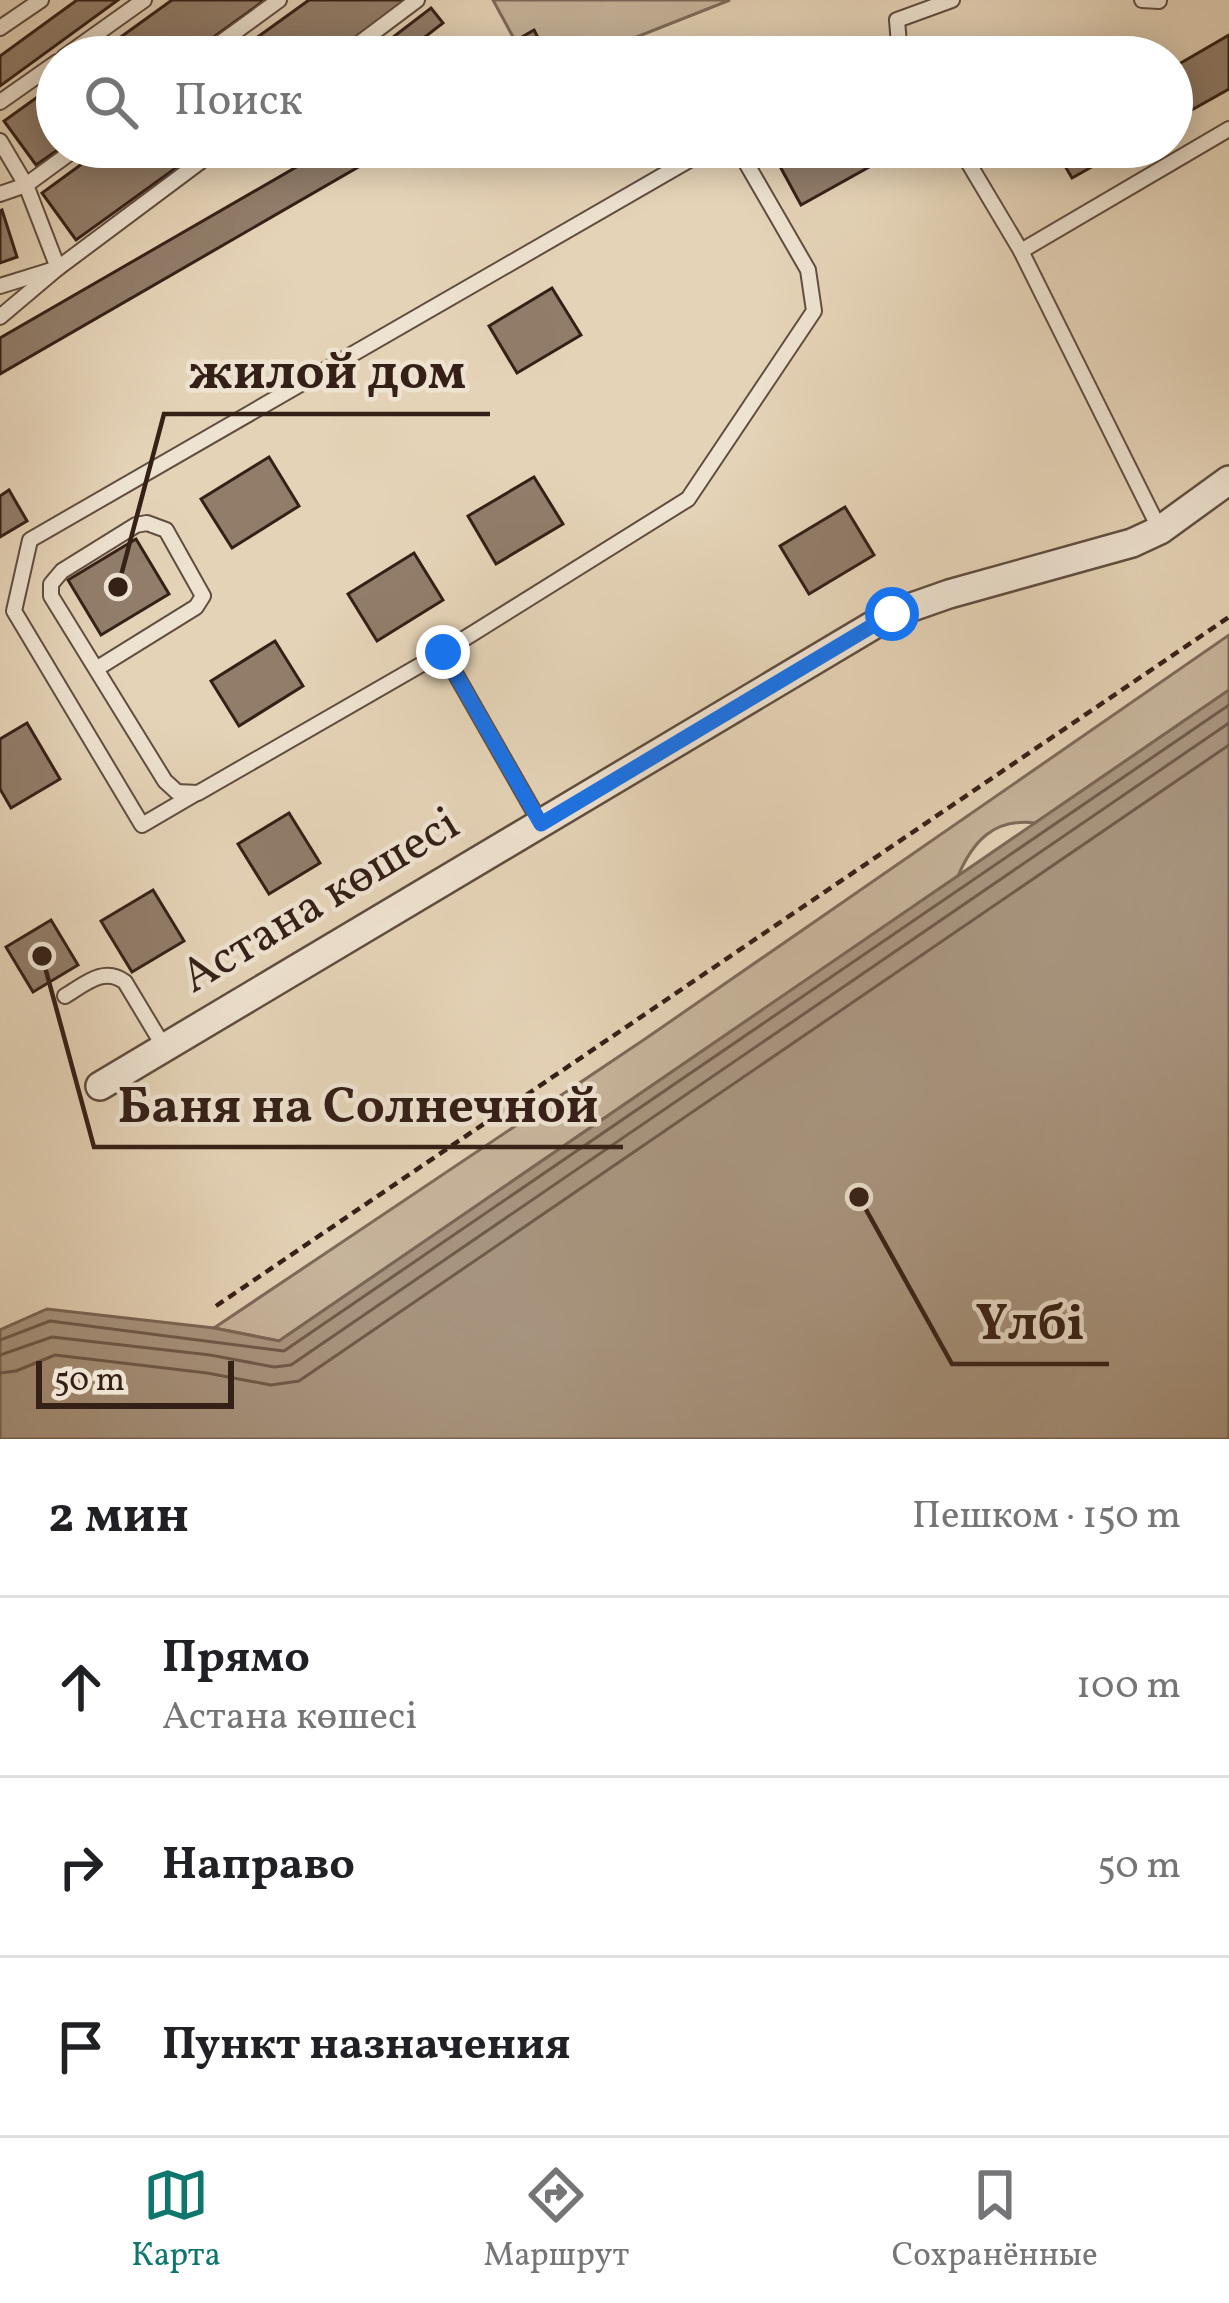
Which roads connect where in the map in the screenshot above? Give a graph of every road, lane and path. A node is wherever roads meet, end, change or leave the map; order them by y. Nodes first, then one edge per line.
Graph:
1 (41, 0) edge
2 (144, 0) edge
3 (279, 0) edge
4 (417, 0) edge
5 (952, 0) edge
6 (1142, 0) edge
7 (1159, 1) edge
8 (0, 28) edge
9 (93, 36) edge
10 (230, 36) edge
11 (369, 36) edge
12 (898, 36) edge
13 (36, 76) edge
14 (0, 102) edge
15 (1229, 129) edge
16 (0, 141) edge
17 (1193, 150) edge
18 (50, 168) edge
19 (192, 168) edge
20 (676, 168) edge
21 (749, 168) edge
22 (972, 168) edge
23 (1163, 168) edge
24 (26, 185) junction
25 (0, 194) edge
26 (1021, 251) junction
27 (58, 268) junction
28 (0, 286) edge
29 (0, 317) edge
30 (1229, 480) edge
31 (1160, 530) junction
32 (1229, 617) edge
33 (443, 652) junction
34 (96, 669) junction
35 (198, 793) junction
36 (541, 824) junction
37 (65, 996) dead end
38 (164, 1047) junction
39 (100, 1086) dead end
40 (216, 1306) dead end

1 - 8 lane
2 - 9 lane
3 - 10 lane
4 - 11 lane
5 - 12 lane
6 - 7 lane
13 - 14 lane
15 - 17 lane
16 - 24 lane
18 - 24 lane
19 - 27 lane
20 - 35 lane
21 - 33 lane
22 - 26 lane
23 - 26 lane
24 - 25 lane
24 - 27 lane
26 - 31 lane
27 - 28 lane
27 - 29 lane
30 - 31 street, Астана көшесі
31 - 36 street, Астана көшесі
32 - 40 path
33 - 35 lane
33 - 36 lane
34 - 34 lane
34 - 35 lane
36 - 38 street, Астана көшесі
37 - 38 lane
38 - 39 street, Астана көшесі

